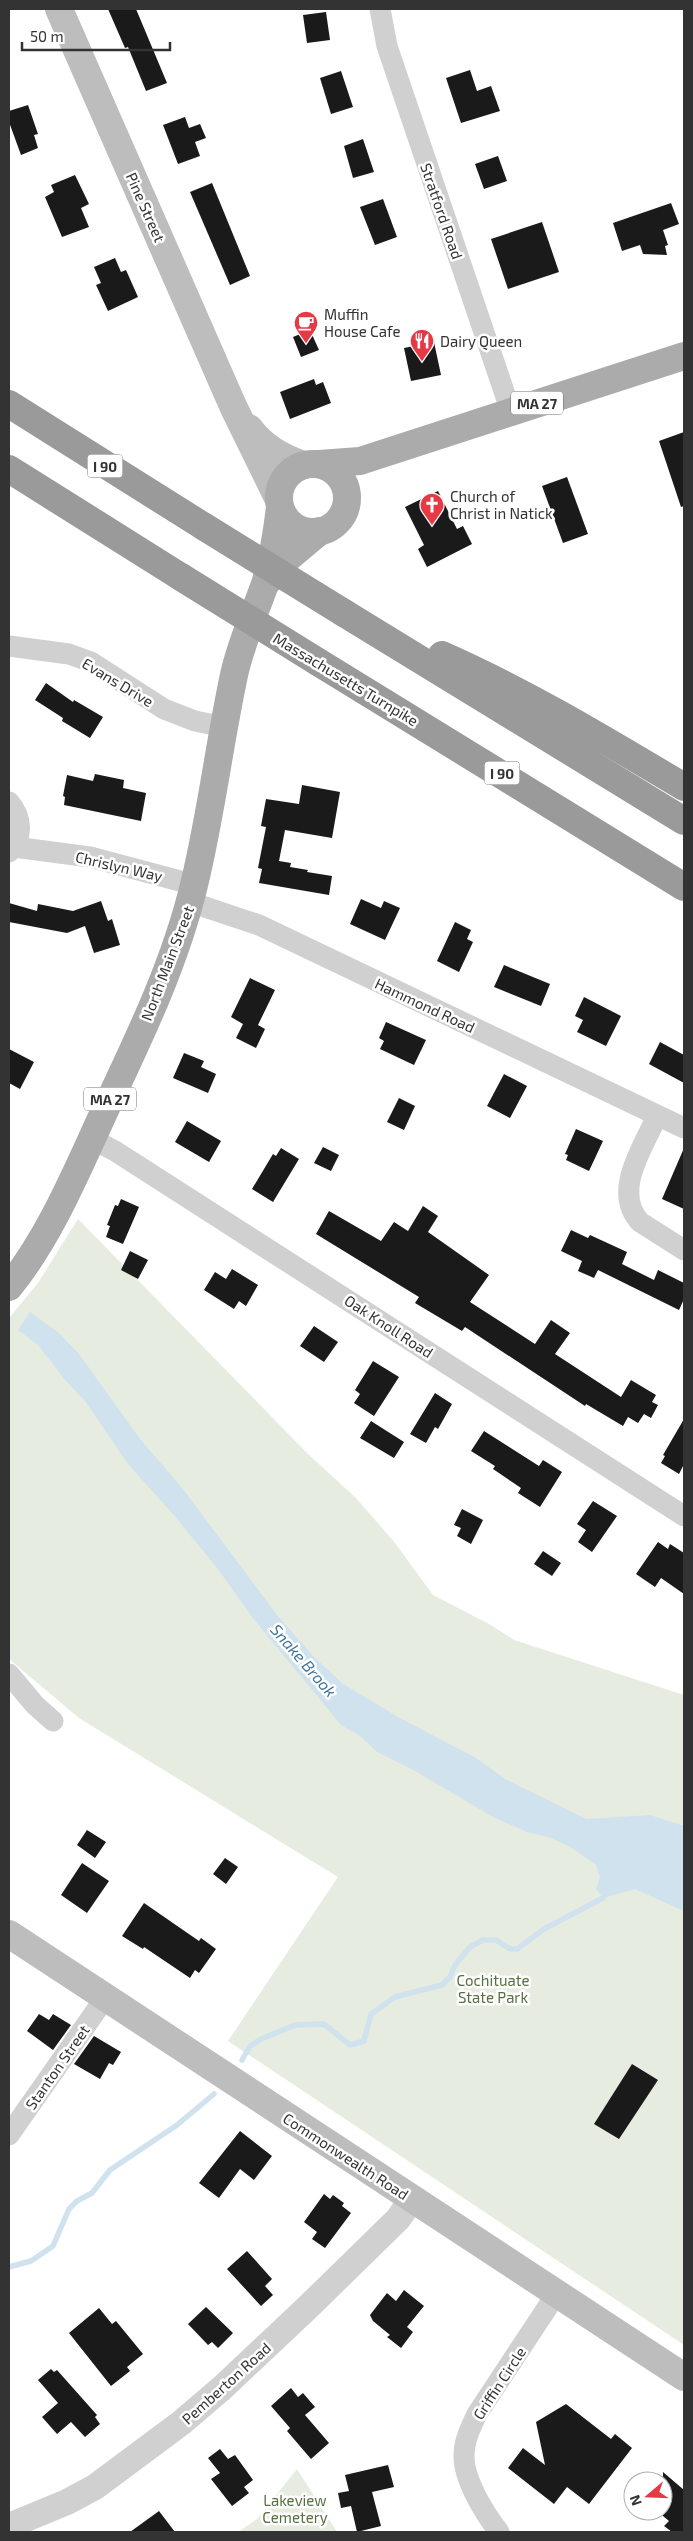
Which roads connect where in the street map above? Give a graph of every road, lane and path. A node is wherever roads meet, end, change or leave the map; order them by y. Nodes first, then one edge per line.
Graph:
1 (59, 9) edge
2 (380, 9) edge
3 (684, 356) edge
4 (9, 404) edge
5 (233, 406) junction
6 (511, 412) junction
7 (391, 452) junction
8 (311, 464) junction
9 (9, 469) edge
10 (279, 503) junction
11 (346, 508) junction
12 (320, 531) junction
13 (264, 585) junction
14 (344, 613) junction
15 (9, 646) edge
16 (224, 727) junction
17 (684, 787) edge
18 (9, 802) edge
19 (684, 822) edge
20 (11, 850) edge
21 (684, 887) edge
22 (192, 893) junction
23 (657, 1116) junction
24 (684, 1128) edge
25 (92, 1139) junction
26 (684, 1250) edge
27 (9, 1286) edge
28 (684, 1516) edge
29 (9, 1674) edge
30 (53, 1721) dead end
31 (9, 1934) edge
32 (105, 1998) junction
33 (9, 2135) edge
34 (412, 2199) junction
35 (557, 2293) junction
36 (684, 2377) edge
37 (9, 2526) edge
38 (499, 2532) edge

1 - 5 main road, Pine Street
2 - 6 street, Stratford Road
3 - 6 main road, MA 27
4 - 14 highway, I 90, bridge
5 - 8 main road, Pine Street
5 - 10 main road, Pine Street
6 - 7 main road, MA 27
7 - 8 main road, MA 27
7 - 11 main road, MA 27
8 - 10 main road
8 - 11 main road
9 - 21 highway, Massachusetts Turnpike / I 90, bridge
10 - 12 main road
10 - 13 main road, North Main Street / MA 27
11 - 12 main road
12 - 13 main road, North Main Street / MA 27
13 - 16 main road, North Main Street / MA 27
14 - 17 highway
14 - 19 highway, I 90
15 - 16 street, Evans Drive
16 - 22 main road, North Main Street / MA 27
18 - 20 street, Chrislyn Way
20 - 22 street, Chrislyn Way
22 - 23 street, Hammond Road
22 - 25 main road, North Main Street / MA 27
23 - 24 street, Hammond Road
23 - 26 street
25 - 27 main road, North Main Street / MA 27
25 - 28 street, Oak Knoll Road
29 - 30 street
31 - 32 main road, Commonwealth Road
32 - 33 street, Stanton Street
32 - 34 main road, Commonwealth Road
34 - 35 main road, Commonwealth Road
34 - 37 street, Pemberton Road
35 - 36 main road, Commonwealth Road
35 - 38 street, Griffin Circle

